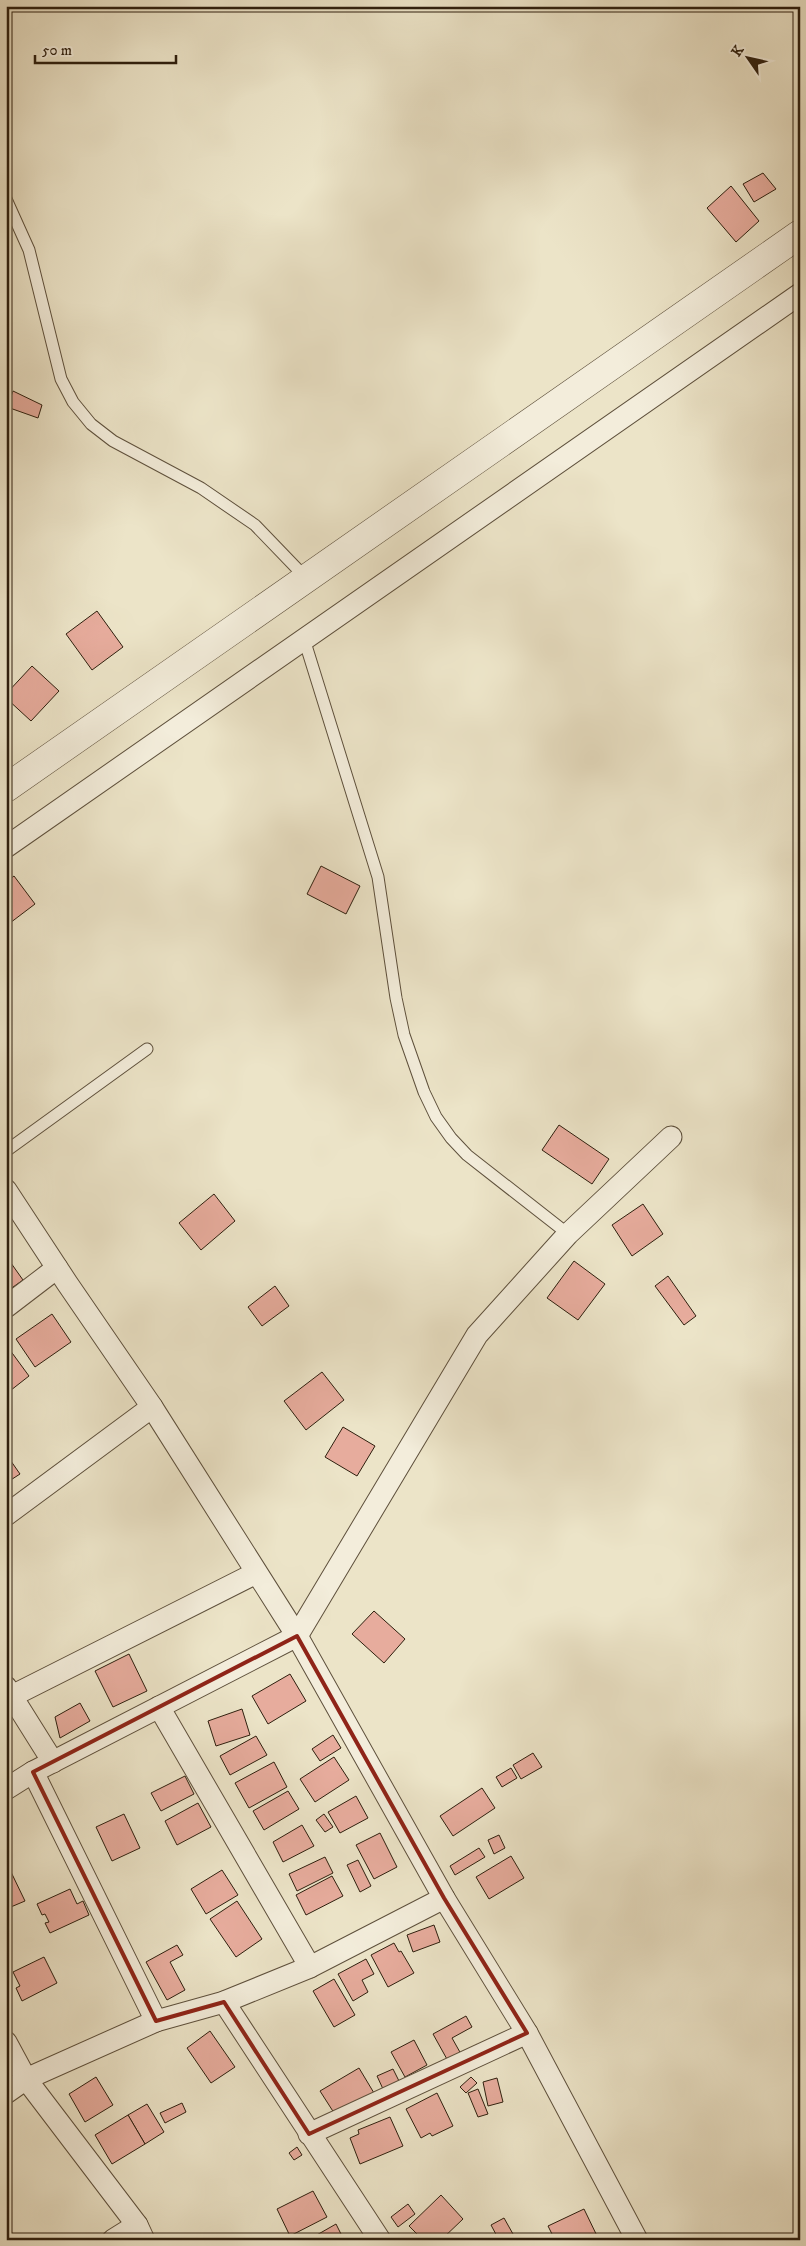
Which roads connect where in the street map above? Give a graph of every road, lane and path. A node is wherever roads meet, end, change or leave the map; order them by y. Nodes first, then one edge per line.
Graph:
1 (6, 199) edge
2 (800, 234) edge
3 (800, 294) edge
4 (306, 578) junction
5 (304, 639) junction
6 (6, 788) edge
7 (6, 846) edge
8 (147, 1049) dead end
9 (671, 1138) dead end
10 (6, 1151) edge
11 (6, 1190) edge
12 (568, 1234) junction
13 (57, 1268) junction
14 (6, 1307) edge
15 (152, 1407) junction
16 (6, 1515) edge
17 (256, 1573) junction
18 (297, 1636) junction
19 (9, 1692) edge
20 (159, 1707) junction
21 (53, 1762) junction
22 (33, 1772) junction
23 (6, 1789) edge
24 (444, 1898) junction
25 (310, 1967) junction
26 (224, 2002) junction
27 (156, 2021) junction
28 (527, 2033) junction
29 (6, 2042) edge
30 (26, 2079) junction
31 (6, 2093) edge
32 (309, 2134) junction
33 (141, 2232) edge
34 (113, 2240) edge
35 (380, 2240) edge
36 (637, 2240) edge

1 - 4 lane
2 - 4 street
3 - 5 street
4 - 6 street
5 - 7 street
5 - 12 lane
8 - 10 lane
9 - 12 street
11 - 13 street
12 - 18 street
13 - 14 street
13 - 15 street
15 - 16 street
15 - 17 street
17 - 18 street
17 - 19 street
18 - 20 street
18 - 24 street
19 - 21 street
20 - 21 street
20 - 25 street
21 - 22 street
22 - 23 street
22 - 27 street
24 - 25 street
24 - 28 street
25 - 26 street
26 - 27 street
26 - 32 street
27 - 30 street
28 - 32 street
28 - 36 street
29 - 30 street
30 - 31 street
30 - 33 street
32 - 35 street
33 - 34 street

